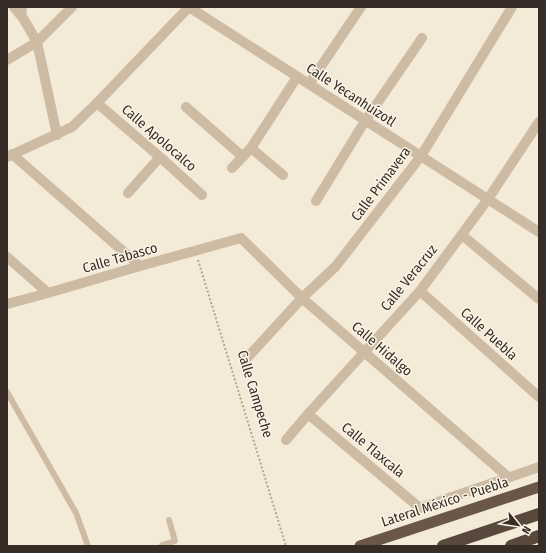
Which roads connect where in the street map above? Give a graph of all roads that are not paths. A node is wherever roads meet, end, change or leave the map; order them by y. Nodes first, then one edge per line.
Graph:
1 (14, 7) edge
2 (24, 7) edge
3 (72, 7) edge
4 (189, 7) edge
5 (361, 7) edge
6 (512, 7) edge
7 (23, 18) junction
8 (422, 38) dead end
9 (37, 42) junction
10 (7, 60) edge
11 (297, 77) junction
12 (308, 84) junction
13 (97, 103) junction
14 (186, 107) dead end
15 (365, 121) junction
16 (539, 122) edge
17 (57, 135) junction
18 (251, 148) junction
19 (10, 156) edge
20 (421, 156) junction
21 (160, 157) junction
22 (243, 157) junction
23 (232, 168) dead end
24 (283, 175) dead end
25 (128, 192) dead end
26 (202, 195) dead end
27 (488, 199) junction
28 (316, 200) dead end
29 (539, 232) edge
30 (462, 235) junction
31 (241, 238) joint
32 (7, 257) edge
33 (140, 266) junction
34 (420, 291) junction
35 (48, 294) junction
36 (302, 298) junction
37 (539, 299) edge
38 (7, 304) edge
39 (364, 352) junction
40 (247, 358) dead end
41 (7, 392) edge
42 (539, 397) edge
43 (308, 414) junction
44 (286, 440) dead end
45 (539, 467) edge
46 (508, 477) junction
47 (539, 487) edge
48 (539, 514) edge
49 (169, 520) dead end
50 (539, 536) edge
51 (88, 546) edge
52 (162, 546) edge
53 (360, 546) edge
54 (443, 546) edge
55 (511, 546) edge

1 - 7 street
2 - 7 lane
3 - 9 street
4 - 11 street, Calle Yecanhuízotl
4 - 13 street
5 - 12 street
6 - 20 street, Calle Primavera
7 - 9 street
8 - 15 street
9 - 10 street
9 - 17 street
11 - 12 street, Calle Yecanhuízotl
11 - 18 street
12 - 15 street, Calle Yecanhuízotl
13 - 17 street
13 - 21 street, Calle Apolocalco
14 - 22 street
15 - 20 street, Calle Yecanhuízotl
15 - 28 street
16 - 27 street, Calle Veracruz
17 - 19 street
18 - 22 street
18 - 24 street
19 - 33 street
20 - 27 street, Calle Yecanhuízotl
20 - 36 street, Calle Primavera
21 - 25 street
21 - 26 street, Calle Apolocalco
22 - 23 street
27 - 29 street, Calle Yecanhuízotl
27 - 30 street, Calle Veracruz
30 - 34 street, Calle Veracruz
30 - 37 street
31 - 33 street, Calle Tabasco
31 - 36 street, Calle Hidalgo
32 - 35 street
33 - 35 street, Calle Tabasco
34 - 39 street, Calle Veracruz
34 - 42 street, Calle Puebla
35 - 38 street, Calle Tabasco
36 - 39 street, Calle Hidalgo
36 - 40 street, Calle Primavera
39 - 43 street, Calle Veracruz
39 - 46 street, Calle Hidalgo
41 - 51 lane
43 - 44 street, Calle Veracruz
43 - 46 street, Calle Tlaxcala
45 - 46 street
47 - 53 highway, Lateral México - Puebla
48 - 54 highway
49 - 52 lane
50 - 55 highway

